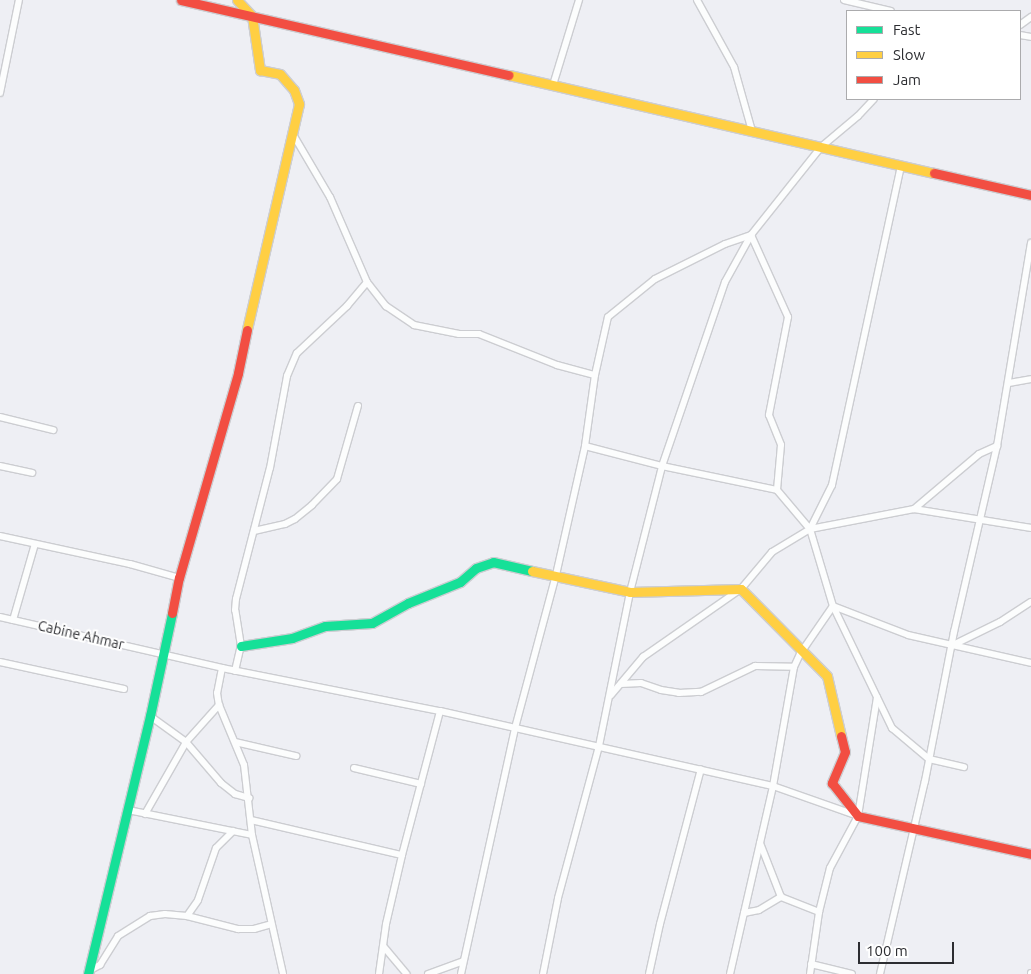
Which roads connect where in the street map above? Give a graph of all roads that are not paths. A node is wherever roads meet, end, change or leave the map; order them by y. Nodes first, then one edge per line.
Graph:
1 (19, 0) edge
2 (181, 0) edge
3 (237, 0) edge
4 (579, 0) edge
5 (697, 0) edge
6 (844, 0) edge
7 (887, 10) edge
8 (252, 16) junction
9 (552, 85) junction
10 (0, 93) edge
11 (873, 100) edge
12 (752, 131) junction
13 (294, 136) junction
14 (822, 147) junction
15 (901, 165) junction
16 (1031, 195) edge
17 (751, 236) junction
18 (1031, 244) edge
19 (367, 282) junction
20 (595, 374) junction
21 (1031, 379) edge
22 (1009, 383) junction
23 (358, 406) dead end
24 (0, 417) edge
25 (53, 430) dead end
26 (585, 446) junction
27 (997, 446) junction
28 (0, 466) edge
29 (662, 466) junction
30 (32, 473) dead end
31 (777, 490) junction
32 (914, 509) junction
33 (980, 518) junction
34 (1031, 528) edge
35 (810, 529) junction
36 (254, 531) junction
37 (0, 536) edge
38 (35, 544) junction
39 (556, 575) junction
40 (179, 578) junction
41 (741, 589) junction
42 (630, 592) junction
43 (1031, 602) edge
44 (833, 606) junction
45 (0, 617) edge
46 (13, 620) junction
47 (242, 646) junction
48 (951, 646) junction
49 (802, 651) junction
50 (162, 654) junction
51 (0, 662) edge
52 (1031, 663) edge
53 (794, 667) junction
54 (222, 668) junction
55 (234, 670) junction
56 (621, 684) junction
57 (124, 689) dead end
58 (611, 696) junction
59 (877, 696) junction
60 (220, 705) junction
61 (440, 711) junction
62 (150, 716) junction
63 (515, 728) junction
64 (186, 742) junction
65 (235, 742) junction
66 (599, 746) junction
67 (296, 756) dead end
68 (929, 759) junction
69 (964, 767) dead end
70 (354, 768) dead end
71 (701, 769) junction
72 (421, 784) junction
73 (773, 786) junction
74 (249, 798) junction
75 (128, 810) junction
76 (145, 814) junction
77 (858, 816) junction
78 (251, 820) junction
79 (915, 828) junction
80 (233, 830) junction
81 (252, 835) junction
82 (760, 842) junction
83 (1031, 854) edge
84 (402, 855) junction
85 (781, 897) junction
86 (819, 912) junction
87 (744, 913) junction
88 (187, 916) junction
89 (271, 924) junction
90 (384, 947) junction
91 (463, 961) junction
92 (811, 964) junction
93 (89, 972) edge
94 (283, 974) edge
95 (379, 974) edge
96 (407, 974) edge
97 (428, 974) edge
98 (461, 974) edge
99 (543, 974) edge
100 (650, 974) edge
101 (730, 974) edge
102 (810, 974) edge
103 (852, 974) edge
104 (880, 974) edge

1 - 10 street
2 - 8 street
3 - 8 street
4 - 9 street
5 - 12 street
6 - 7 street
8 - 9 street
8 - 13 street
9 - 12 street
11 - 14 street
12 - 14 street
13 - 19 street
13 - 40 street
14 - 15 street
14 - 17 street
15 - 16 street
15 - 35 street
17 - 20 street
17 - 29 street
17 - 31 street
18 - 22 street
19 - 20 street
19 - 36 street
20 - 26 street
21 - 22 street
22 - 27 street
23 - 36 street
24 - 25 street
26 - 29 street
26 - 39 street
27 - 32 street
27 - 33 street
28 - 30 street
29 - 31 street
29 - 42 street
31 - 35 street
32 - 33 street
32 - 35 street
33 - 34 street
33 - 48 street
35 - 41 street
35 - 44 street
36 - 47 street
37 - 38 street
38 - 40 street
38 - 46 street
39 - 42 street
39 - 47 street
39 - 63 street
40 - 50 street
41 - 42 street
41 - 49 street
41 - 56 street
42 - 58 street
43 - 48 street
44 - 48 street
44 - 49 street
44 - 59 street
45 - 46 street, Cabine Ahmar
46 - 50 street, Cabine Ahmar
47 - 55 street
48 - 52 street
48 - 68 street
49 - 53 street
49 - 77 street
50 - 54 street, Cabine Ahmar
50 - 62 street
51 - 57 street
53 - 56 street
53 - 73 street
54 - 55 street, Cabine Ahmar
54 - 60 street
55 - 61 street, Cabine Ahmar
56 - 58 street
58 - 66 street
59 - 68 street
59 - 77 street
60 - 64 street
60 - 65 street
61 - 63 street, Cabine Ahmar
61 - 72 street
62 - 64 street
62 - 75 street
63 - 66 street, Cabine Ahmar
63 - 91 street
64 - 74 street
64 - 76 street
65 - 67 street
65 - 74 street
66 - 71 street, Cabine Ahmar
66 - 99 street
68 - 69 street
68 - 79 street
70 - 72 street
71 - 73 street, Cabine Ahmar
71 - 100 street
72 - 84 street
73 - 77 street, Cabine Ahmar
73 - 82 street
74 - 78 street
75 - 76 street
75 - 93 street
76 - 80 street
77 - 79 street
77 - 86 street
78 - 81 street
78 - 84 street
79 - 83 street
79 - 104 street
80 - 81 street
80 - 88 street
81 - 89 street
82 - 85 street
82 - 87 street
84 - 90 street
85 - 86 street
85 - 87 street
86 - 92 street
87 - 101 street
88 - 89 street
88 - 93 street
89 - 94 street
90 - 95 street
90 - 96 street
91 - 97 street
91 - 98 street
92 - 102 street
92 - 103 street

